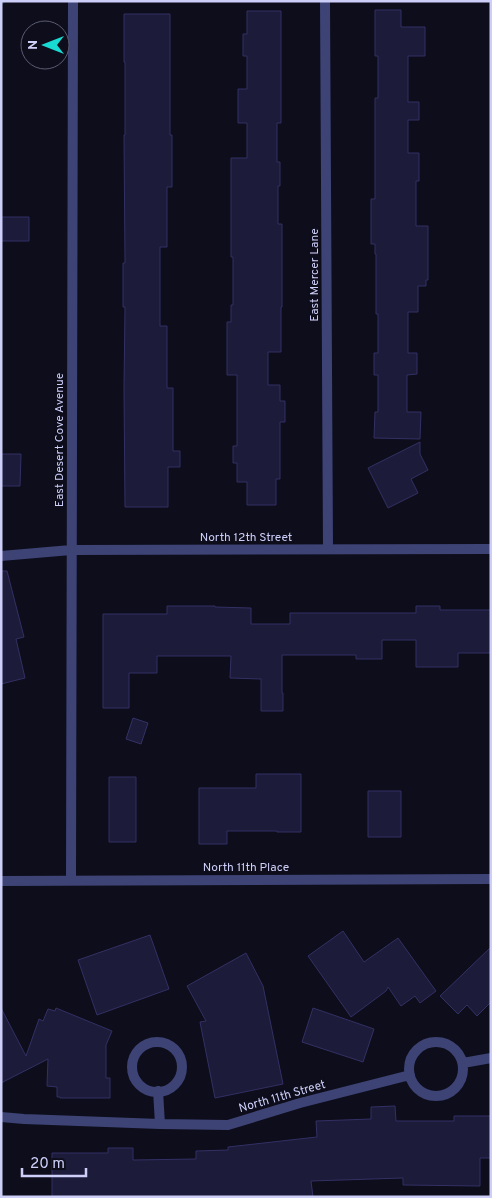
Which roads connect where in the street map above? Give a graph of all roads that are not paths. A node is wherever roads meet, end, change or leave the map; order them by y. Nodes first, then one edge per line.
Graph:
1 (73, 1) edge
2 (325, 1) edge
3 (328, 549) junction
4 (491, 549) edge
5 (71, 550) junction
6 (1, 556) edge
7 (491, 879) edge
8 (71, 880) junction
9 (1, 881) edge
10 (491, 1058) edge
11 (463, 1063) junction
12 (410, 1075) junction
13 (158, 1091) junction
14 (1, 1117) edge
15 (160, 1124) junction

1 - 5 street, East Desert Cove Avenue
2 - 3 street, East Mercer Lane
3 - 4 street, North 12th Street
3 - 5 street, North 12th Street
5 - 6 street, North 12th Street
5 - 8 street, East Desert Cove Avenue
7 - 8 street, North 11th Place
8 - 9 street, North 11th Place
10 - 11 street
11 - 12 street
11 - 12 street
12 - 15 street, North 11th Street
13 - 13 street
13 - 15 street
14 - 15 street, North 11th Street

